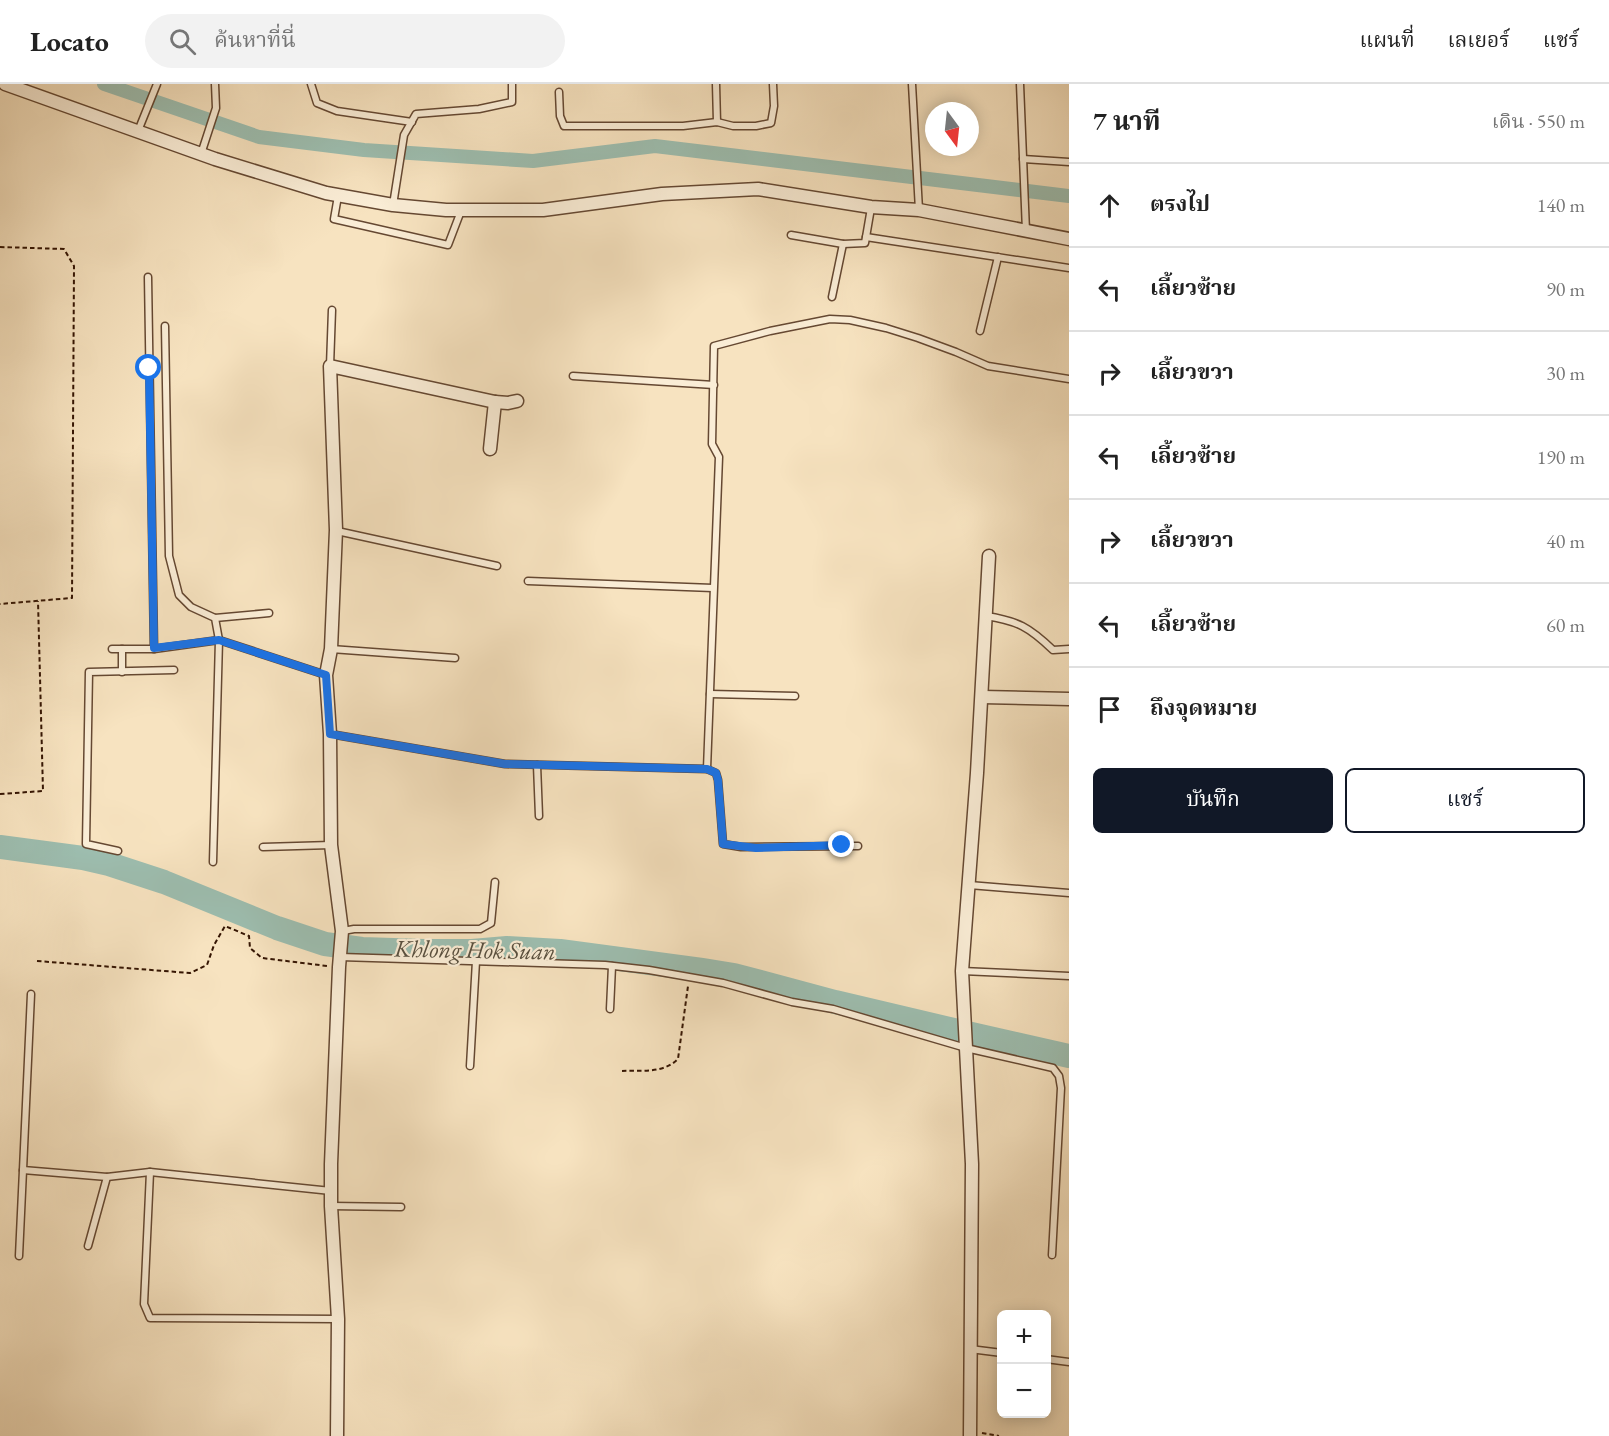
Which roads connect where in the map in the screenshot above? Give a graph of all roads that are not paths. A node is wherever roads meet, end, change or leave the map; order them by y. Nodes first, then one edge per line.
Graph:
1 (5, 84) edge
2 (157, 84) edge
3 (215, 84) edge
4 (311, 84) edge
5 (512, 84) edge
6 (716, 84) edge
7 (774, 84) edge
8 (912, 84) edge
9 (1020, 84) edge
10 (559, 92) dead end
11 (412, 122) junction
12 (717, 122) junction
13 (138, 131) junction
14 (201, 154) junction
15 (1023, 159) junction
16 (1069, 162) edge
17 (338, 196) junction
18 (393, 205) junction
19 (872, 207) junction
20 (461, 210) junction
21 (920, 210) junction
22 (1026, 232) junction
23 (791, 236) dead end
24 (866, 237) junction
25 (1069, 239) edge
26 (843, 244) junction
27 (998, 257) junction
28 (1069, 268) edge
29 (148, 277) dead end
30 (832, 297) dead end
31 (332, 310) dead end
32 (165, 326) dead end
33 (980, 331) dead end
34 (330, 366) junction
35 (573, 376) dead end
36 (1069, 379) edge
37 (714, 385) junction
38 (517, 401) dead end
39 (495, 402) junction
40 (490, 449) dead end
41 (336, 530) junction
42 (989, 556) dead end
43 (497, 566) dead end
44 (528, 581) dead end
45 (713, 588) junction
46 (269, 613) dead end
47 (986, 616) junction
48 (215, 618) junction
49 (219, 640) junction
50 (154, 648) junction
51 (331, 648) junction
52 (112, 649) dead end
53 (122, 649) junction
54 (1069, 649) edge
55 (454, 658) dead end
56 (174, 670) dead end
57 (122, 672) junction
58 (326, 675) junction
59 (710, 694) junction
60 (795, 696) dead end
61 (981, 697) junction
62 (1069, 699) edge
63 (330, 734) junction
64 (537, 765) junction
65 (707, 769) junction
66 (539, 816) dead end
67 (332, 845) junction
68 (858, 846) dead end
69 (263, 847) dead end
70 (118, 851) dead end
71 (213, 862) dead end
72 (495, 882) dead end
73 (969, 885) junction
74 (1069, 893) edge
75 (342, 931) junction
76 (339, 959) junction
77 (476, 961) junction
78 (612, 966) junction
79 (962, 971) junction
80 (1069, 976) edge
81 (31, 994) dead end
82 (610, 1008) dead end
83 (966, 1048) junction
84 (470, 1066) dead end
85 (22, 1170) junction
86 (150, 1172) junction
87 (107, 1177) junction
88 (331, 1191) junction
89 (331, 1206) junction
90 (401, 1207) dead end
91 (88, 1246) dead end
92 (19, 1256) dead end
93 (1052, 1256) dead end
94 (338, 1319) junction
95 (970, 1349) junction
96 (997, 1352) edge
97 (1051, 1360) edge
98 (1069, 1362) edge
99 (970, 1434) edge
100 (338, 1436) edge

1 - 13 street
2 - 13 lane
3 - 14 lane
4 - 11 lane
5 - 11 lane
6 - 12 lane
7 - 12 lane
8 - 21 lane
9 - 15 lane
10 - 12 lane
11 - 18 lane
13 - 14 street
14 - 17 street
15 - 16 lane
15 - 22 lane
17 - 18 street
17 - 20 lane
18 - 20 street
19 - 20 street
19 - 21 street
19 - 24 lane
21 - 22 street
22 - 25 street
23 - 26 lane
24 - 26 lane
24 - 27 lane
26 - 30 lane
27 - 28 lane
27 - 33 lane
29 - 50 lane
31 - 34 lane
32 - 48 lane
34 - 39 street
34 - 41 street
35 - 37 lane
36 - 37 lane
37 - 45 lane
38 - 39 street
39 - 40 street
41 - 43 lane
41 - 51 street
42 - 47 street
44 - 45 lane
45 - 59 lane
46 - 48 lane
47 - 54 lane
47 - 61 street
48 - 49 lane
49 - 50 lane
49 - 58 lane
49 - 71 lane
50 - 53 lane
51 - 55 lane
51 - 58 street
52 - 53 lane
53 - 57 lane
56 - 57 lane
57 - 70 lane
58 - 63 street
59 - 60 lane
59 - 65 lane
61 - 62 street
61 - 73 street
63 - 64 lane
63 - 67 street
64 - 65 lane
64 - 66 lane
65 - 68 lane
67 - 69 lane
67 - 75 street
72 - 75 lane
73 - 74 lane
73 - 79 street
75 - 76 street
76 - 77 lane
76 - 88 street
77 - 78 lane
77 - 84 lane
78 - 82 lane
78 - 83 lane
79 - 80 lane
79 - 83 street
81 - 85 lane
83 - 93 lane
83 - 95 street
85 - 87 lane
85 - 92 lane
86 - 87 lane
86 - 88 lane
86 - 94 lane
87 - 91 lane
88 - 89 street
89 - 90 lane
89 - 94 street
94 - 100 street
95 - 96 lane
95 - 99 street
97 - 98 lane

